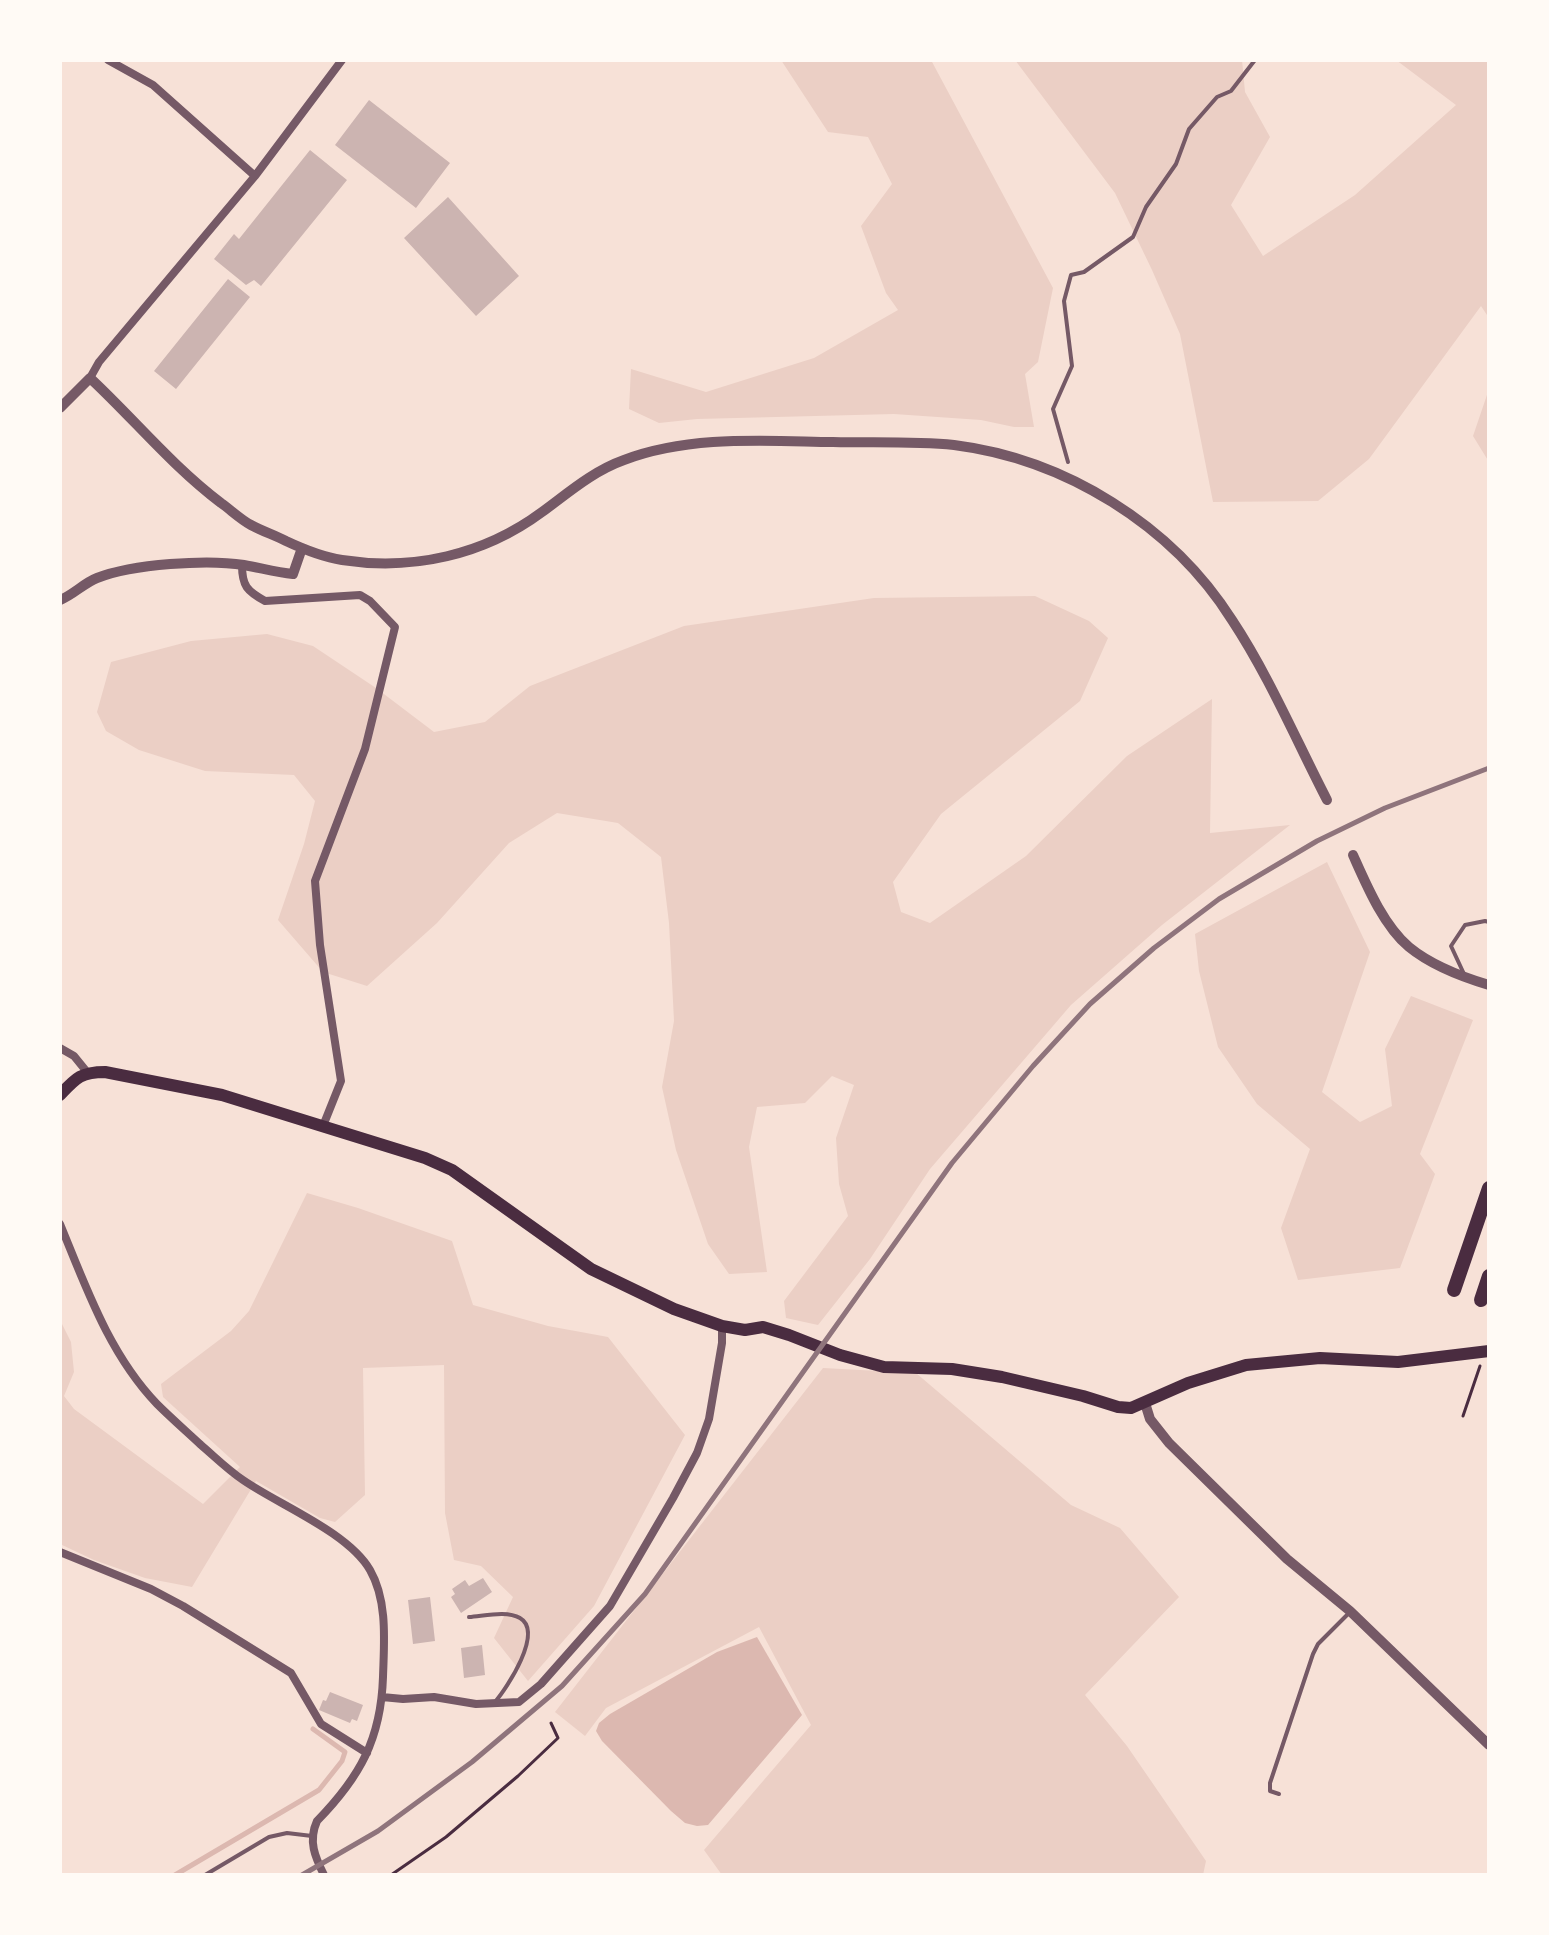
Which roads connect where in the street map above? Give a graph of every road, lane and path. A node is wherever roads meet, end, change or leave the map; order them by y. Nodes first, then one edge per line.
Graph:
1 (108, 60) edge
2 (342, 60) edge
3 (1255, 60) edge
4 (255, 176) junction
5 (90, 378) junction
6 (60, 408) edge
7 (1068, 462) dead end
8 (302, 548) junction
9 (242, 565) junction
10 (60, 600) edge
11 (1327, 800) dead end
12 (1353, 855) dead end
13 (1489, 922) edge
14 (1465, 976) junction
15 (1489, 985) edge
16 (60, 1048) edge
17 (87, 1072) junction
18 (60, 1095) edge
19 (323, 1126) junction
20 (1489, 1188) edge
21 (60, 1224) edge
22 (1489, 1276) edge
23 (1454, 1290) dead end
24 (1481, 1300) dead end
25 (722, 1326) junction
26 (1489, 1351) edge
27 (1480, 1366) dead end
28 (1145, 1403) junction
29 (1463, 1416) dead end
30 (60, 1552) edge
31 (1350, 1611) junction
32 (469, 1617) dead end
33 (382, 1697) junction
34 (493, 1703) junction
35 (551, 1723) dead end
36 (1489, 1745) edge
37 (367, 1753) junction
38 (1279, 1794) dead end
39 (312, 1836) junction
40 (205, 1875) edge
41 (324, 1875) edge
42 (391, 1875) edge

1 - 4 street
2 - 4 street
3 - 7 lane
4 - 5 street
5 - 6 street
5 - 8 street
8 - 9 street
8 - 11 street
9 - 10 street
9 - 19 street
12 - 14 street
13 - 14 lane
14 - 15 street
16 - 17 street
17 - 18 main road
17 - 19 main road
19 - 25 main road
20 - 23 highway
21 - 33 street
22 - 24 highway
25 - 28 main road
25 - 34 street
26 - 28 main road
27 - 29 path
28 - 31 street
30 - 37 street
31 - 36 street
31 - 38 lane
32 - 34 lane
33 - 34 street
33 - 37 street
35 - 42 path
37 - 39 street
39 - 40 lane
39 - 41 street

